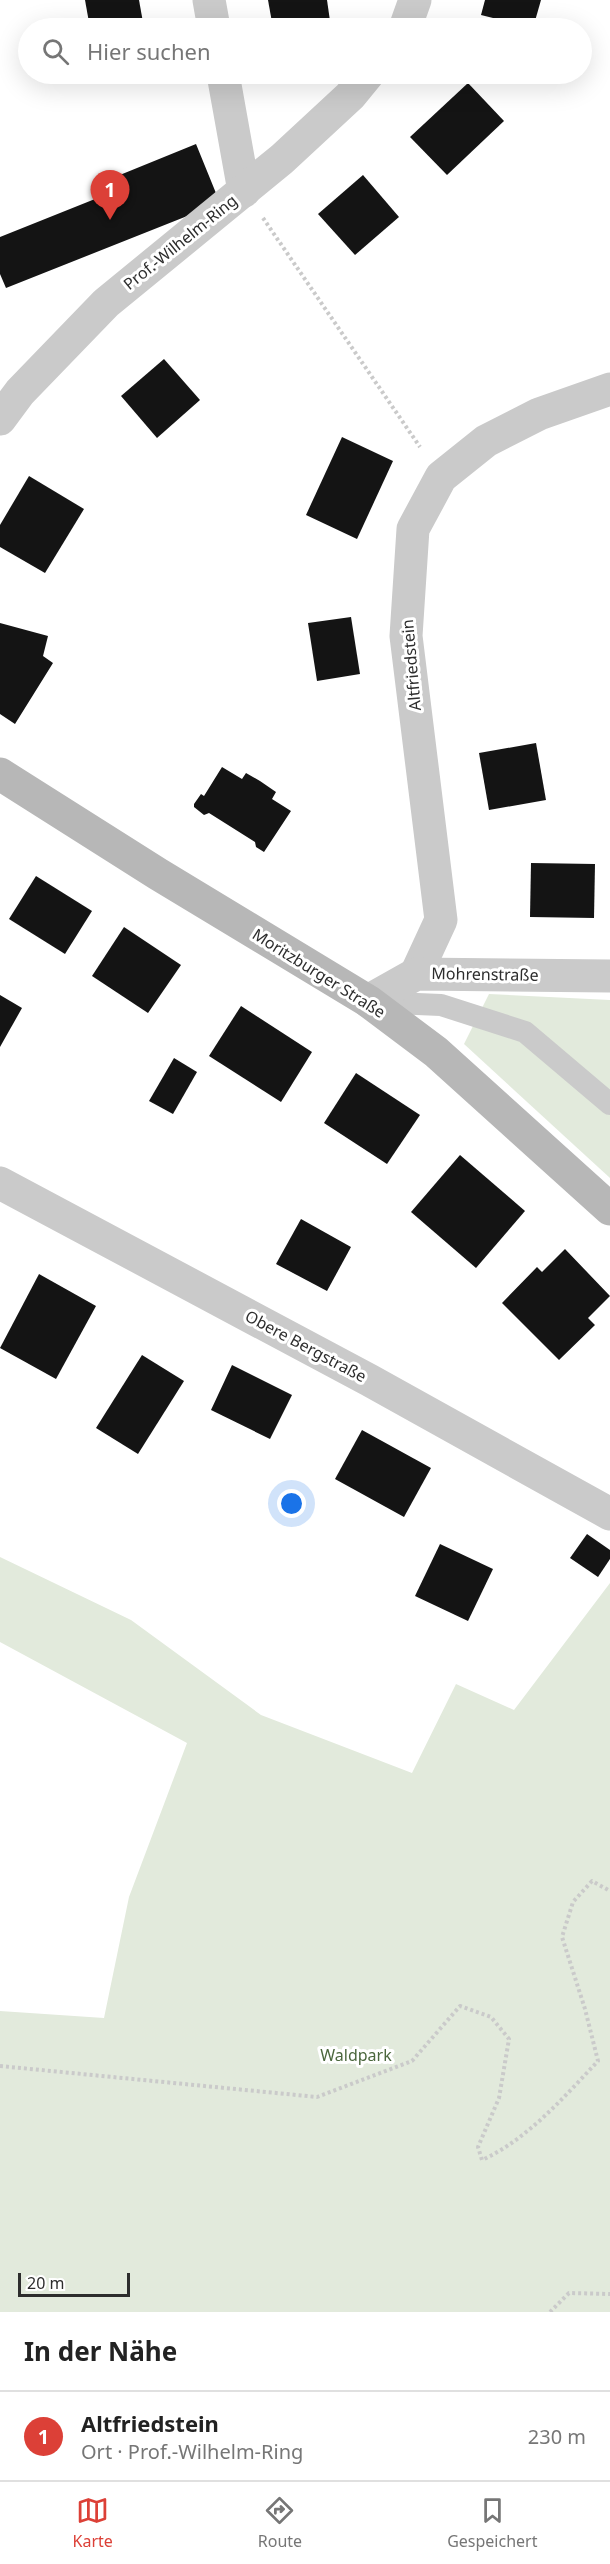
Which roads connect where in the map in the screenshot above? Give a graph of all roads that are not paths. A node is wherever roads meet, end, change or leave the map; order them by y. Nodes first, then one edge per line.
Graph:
1 (209, 0) edge
2 (415, 0) edge
3 (212, 18) edge
4 (409, 18) edge
5 (224, 84) edge
6 (360, 84) edge
7 (244, 190) junction
8 (610, 389) edge
9 (0, 419) edge
10 (0, 774) edge
11 (416, 974) junction
12 (610, 976) edge
13 (368, 1001) junction
14 (610, 1104) edge
15 (0, 1183) edge
16 (610, 1209) edge
17 (610, 1514) edge

1 - 3 street
2 - 4 street
5 - 7 street
6 - 7 street, Prof.-Wilhelm-Ring
7 - 9 street, Prof.-Wilhelm-Ring
8 - 11 street, Altfriedstein
10 - 13 street, Moritzburger Straße
11 - 12 street, Mohrenstraße
11 - 13 street, Mohrenstraße
13 - 14 lane
13 - 16 street, Moritzburger Straße
15 - 17 street, Obere Bergstraße

